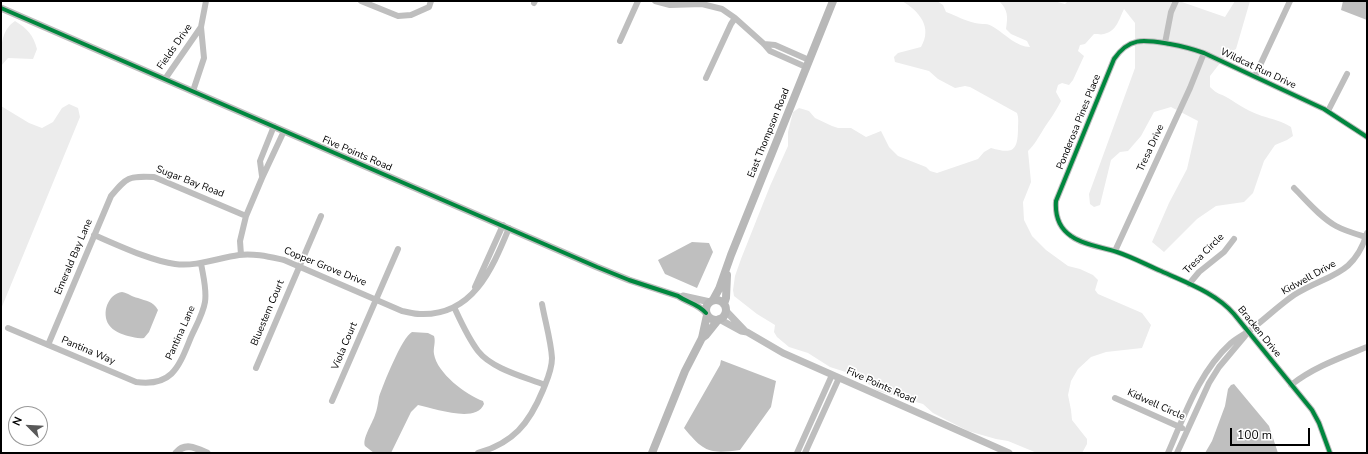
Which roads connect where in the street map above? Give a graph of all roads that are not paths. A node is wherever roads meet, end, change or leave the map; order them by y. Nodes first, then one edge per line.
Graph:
1 (206, 1) edge
2 (361, 1) edge
3 (431, 1) edge
4 (638, 1) edge
5 (655, 1) edge
6 (833, 1) edge
7 (1176, 1) edge
8 (1290, 1) edge
9 (1, 8) edge
10 (735, 18) junction
11 (201, 27) junction
12 (620, 41) dead end
13 (1134, 42) joint
14 (1165, 43) junction
15 (1204, 53) junction
16 (807, 64) junction
17 (1347, 74) dead end
18 (1255, 76) junction
19 (706, 78) dead end
20 (165, 79) junction
21 (193, 91) junction
22 (1328, 110) junction
23 (274, 126) junction
24 (284, 131) junction
25 (1367, 136) edge
26 (262, 178) junction
27 (124, 180) joint
28 (1294, 188) dead end
29 (246, 216) junction
30 (321, 216) dead end
31 (1057, 218) joint
32 (506, 227) junction
33 (94, 235) junction
34 (1366, 235) edge
35 (1234, 239) dead end
36 (398, 249) dead end
37 (1115, 251) junction
38 (241, 255) junction
39 (200, 263) junction
40 (300, 266) junction
41 (726, 272) junction
42 (1189, 284) junction
43 (678, 296) junction
44 (376, 299) junction
45 (711, 301) junction
46 (542, 304) dead end
47 (454, 307) junction
48 (725, 308) junction
49 (706, 314) junction
50 (719, 320) junction
51 (8, 328) dead end
52 (747, 332) junction
53 (1248, 332) junction
54 (702, 338) junction
55 (48, 345) junction
56 (1366, 349) edge
57 (256, 368) dead end
58 (835, 377) junction
59 (162, 381) joint
60 (545, 385) junction
61 (1291, 385) junction
62 (1115, 398) dead end
63 (332, 401) dead end
64 (814, 415) junction
65 (821, 418) junction
66 (1180, 427) junction
67 (1188, 430) junction
68 (176, 453) edge
69 (207, 453) edge
70 (478, 453) edge
71 (652, 453) edge
72 (797, 453) edge
73 (805, 453) edge
74 (1009, 453) edge
75 (1168, 453) edge
76 (1177, 453) edge
77 (1330, 453) edge

1 - 11 street, Fields Drive
2 - 3 street
4 - 12 street
5 - 10 street
6 - 16 main road, East Thompson Road
7 - 14 street
8 - 18 street
9 - 20 street, Five Points Road
10 - 16 street
10 - 19 street
11 - 20 street, Fields Drive
11 - 21 street, Fields Drive
13 - 14 street, Wildcat Run Drive
13 - 31 street, Ponderosa Pines Place
14 - 15 street, Wildcat Run Drive
15 - 18 street, Wildcat Run Drive
15 - 37 street, Tresa Drive
16 - 41 main road, East Thompson Road
17 - 22 street
18 - 22 street, Wildcat Run Drive
20 - 21 street, Five Points Road
21 - 23 street, Five Points Road
22 - 25 street, Wildcat Run Drive
23 - 24 street, Five Points Road
23 - 26 street
24 - 26 street
24 - 32 street, Five Points Road
26 - 29 street
27 - 29 street, Sugar Bay Road
27 - 33 street, Emerald Bay Lane
28 - 34 street
29 - 38 street
30 - 40 street, Bluestem Court
31 - 37 street, Bracken Drive
32 - 43 street, Five Points Road
32 - 47 street, Copper Grove Drive
33 - 39 street, Copper Grove Drive
33 - 55 street, Emerald Bay Lane
34 - 53 street, Kidwell Drive
35 - 42 street, Tresa Circle
36 - 44 street, Viola Court
37 - 42 street, Bracken Drive
38 - 39 street, Copper Grove Drive
38 - 40 street, Copper Grove Drive
39 - 59 street, Pantina Lane
40 - 44 street, Copper Grove Drive
40 - 57 street, Bluestem Court
41 - 45 main road, East Thompson Road
41 - 48 main road, East Thompson Road
42 - 53 street, Bracken Drive
43 - 45 street, Five Points Road
43 - 49 street, Five Points Road
44 - 47 street, Copper Grove Drive
44 - 63 street, Viola Court
45 - 48 main road
45 - 49 main road
46 - 60 street
47 - 60 street
48 - 50 main road
48 - 52 street, Five Points Road
49 - 50 main road
49 - 54 main road
50 - 52 street, Five Points Road
50 - 54 main road
51 - 55 street, Pantina Way
52 - 58 street, Five Points Road
53 - 61 street, Bracken Drive
53 - 66 street, Kidwell Drive
53 - 67 street, Kidwell Drive
54 - 71 main road
55 - 59 street, Pantina Way
56 - 61 street
58 - 64 street
58 - 65 street
58 - 74 street, Five Points Road
60 - 70 street
61 - 77 street, Bracken Drive
62 - 66 street, Kidwell Circle
64 - 65 street
64 - 72 street
65 - 73 street
66 - 67 street, Kidwell Circle
66 - 75 street, Kidwell Drive
67 - 76 street, Kidwell Drive
68 - 69 street

